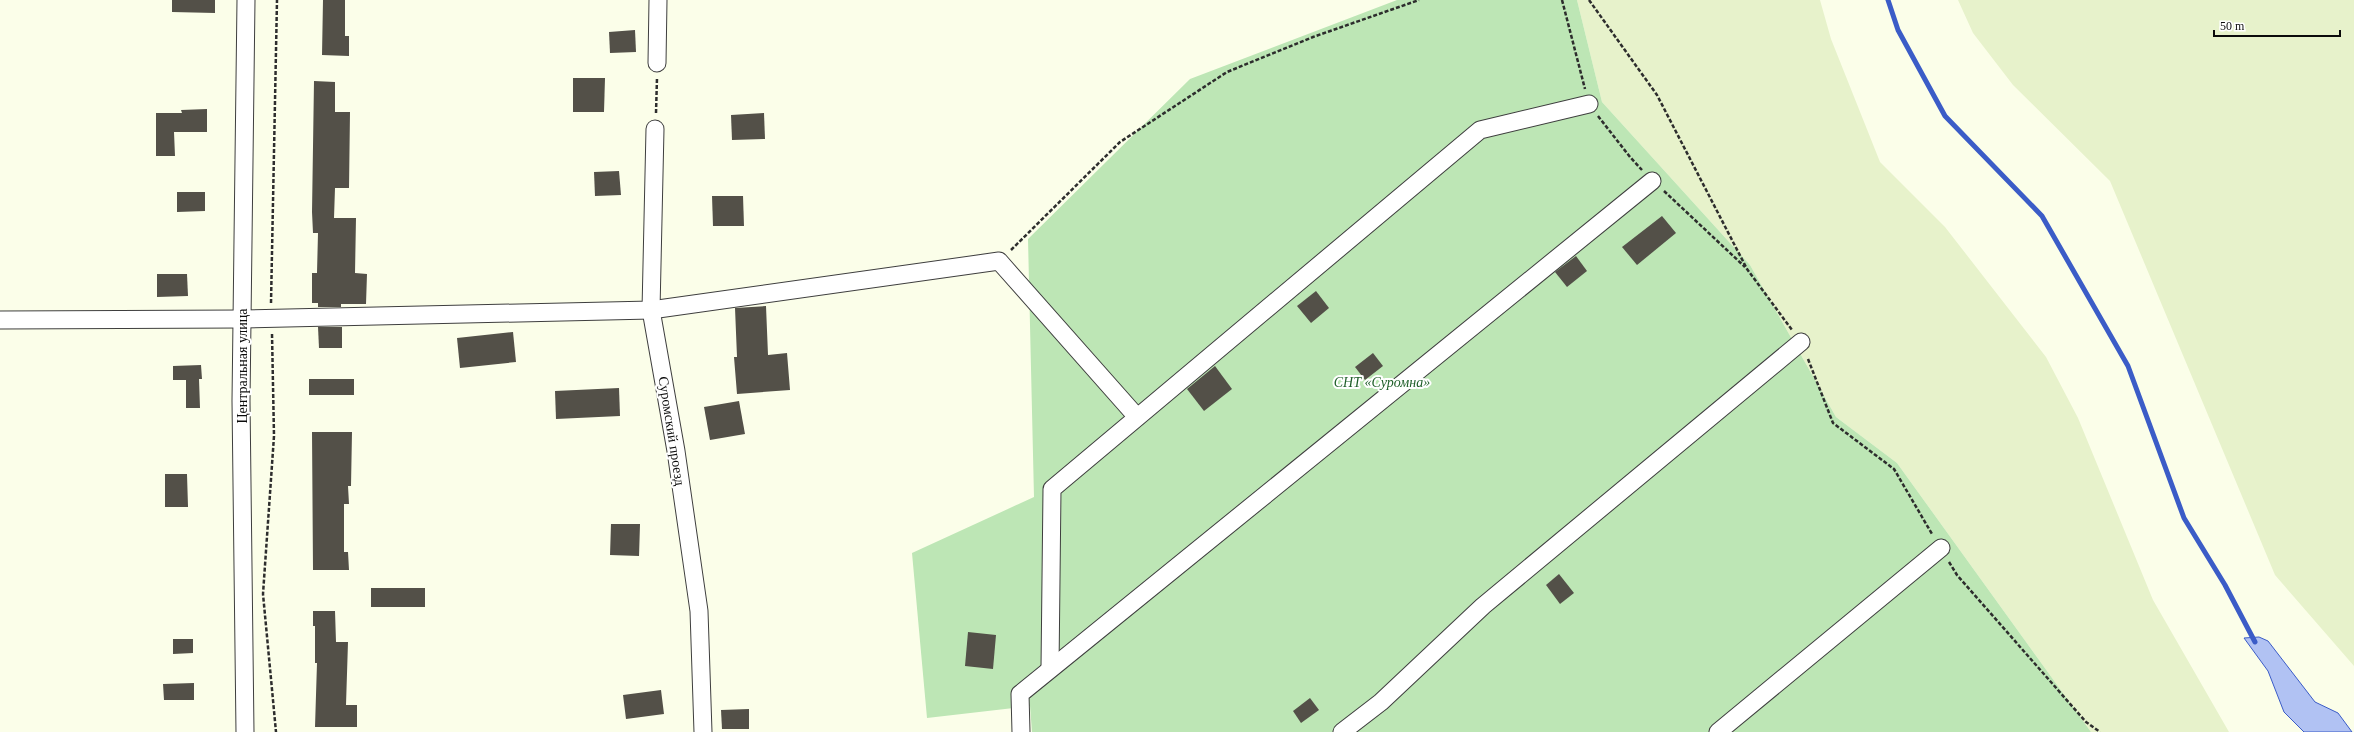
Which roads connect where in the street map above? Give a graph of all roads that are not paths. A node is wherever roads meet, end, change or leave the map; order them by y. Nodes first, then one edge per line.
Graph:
1 (246, 0) edge
2 (658, 0) edge
3 (657, 63) road end
4 (1589, 104) road end
5 (655, 129) road end
6 (1652, 181) dead end
7 (651, 310) junction
8 (242, 319) junction
9 (0, 320) edge
10 (1801, 342) road end
11 (1137, 417) junction
12 (1941, 548) dead end
13 (1050, 669) junction
14 (244, 732) edge
15 (703, 732) edge
16 (1022, 732) edge
17 (1342, 732) edge
18 (1718, 732) edge

1 - 8 street, Центральная улица
2 - 3 street
4 - 11 street
5 - 7 street, Суромский проезд
6 - 13 street
7 - 8 street
7 - 11 street
7 - 15 street, Суромский проезд
8 - 9 street
8 - 14 street, Центральная улица
10 - 17 street
11 - 13 street
12 - 18 street
13 - 16 street

